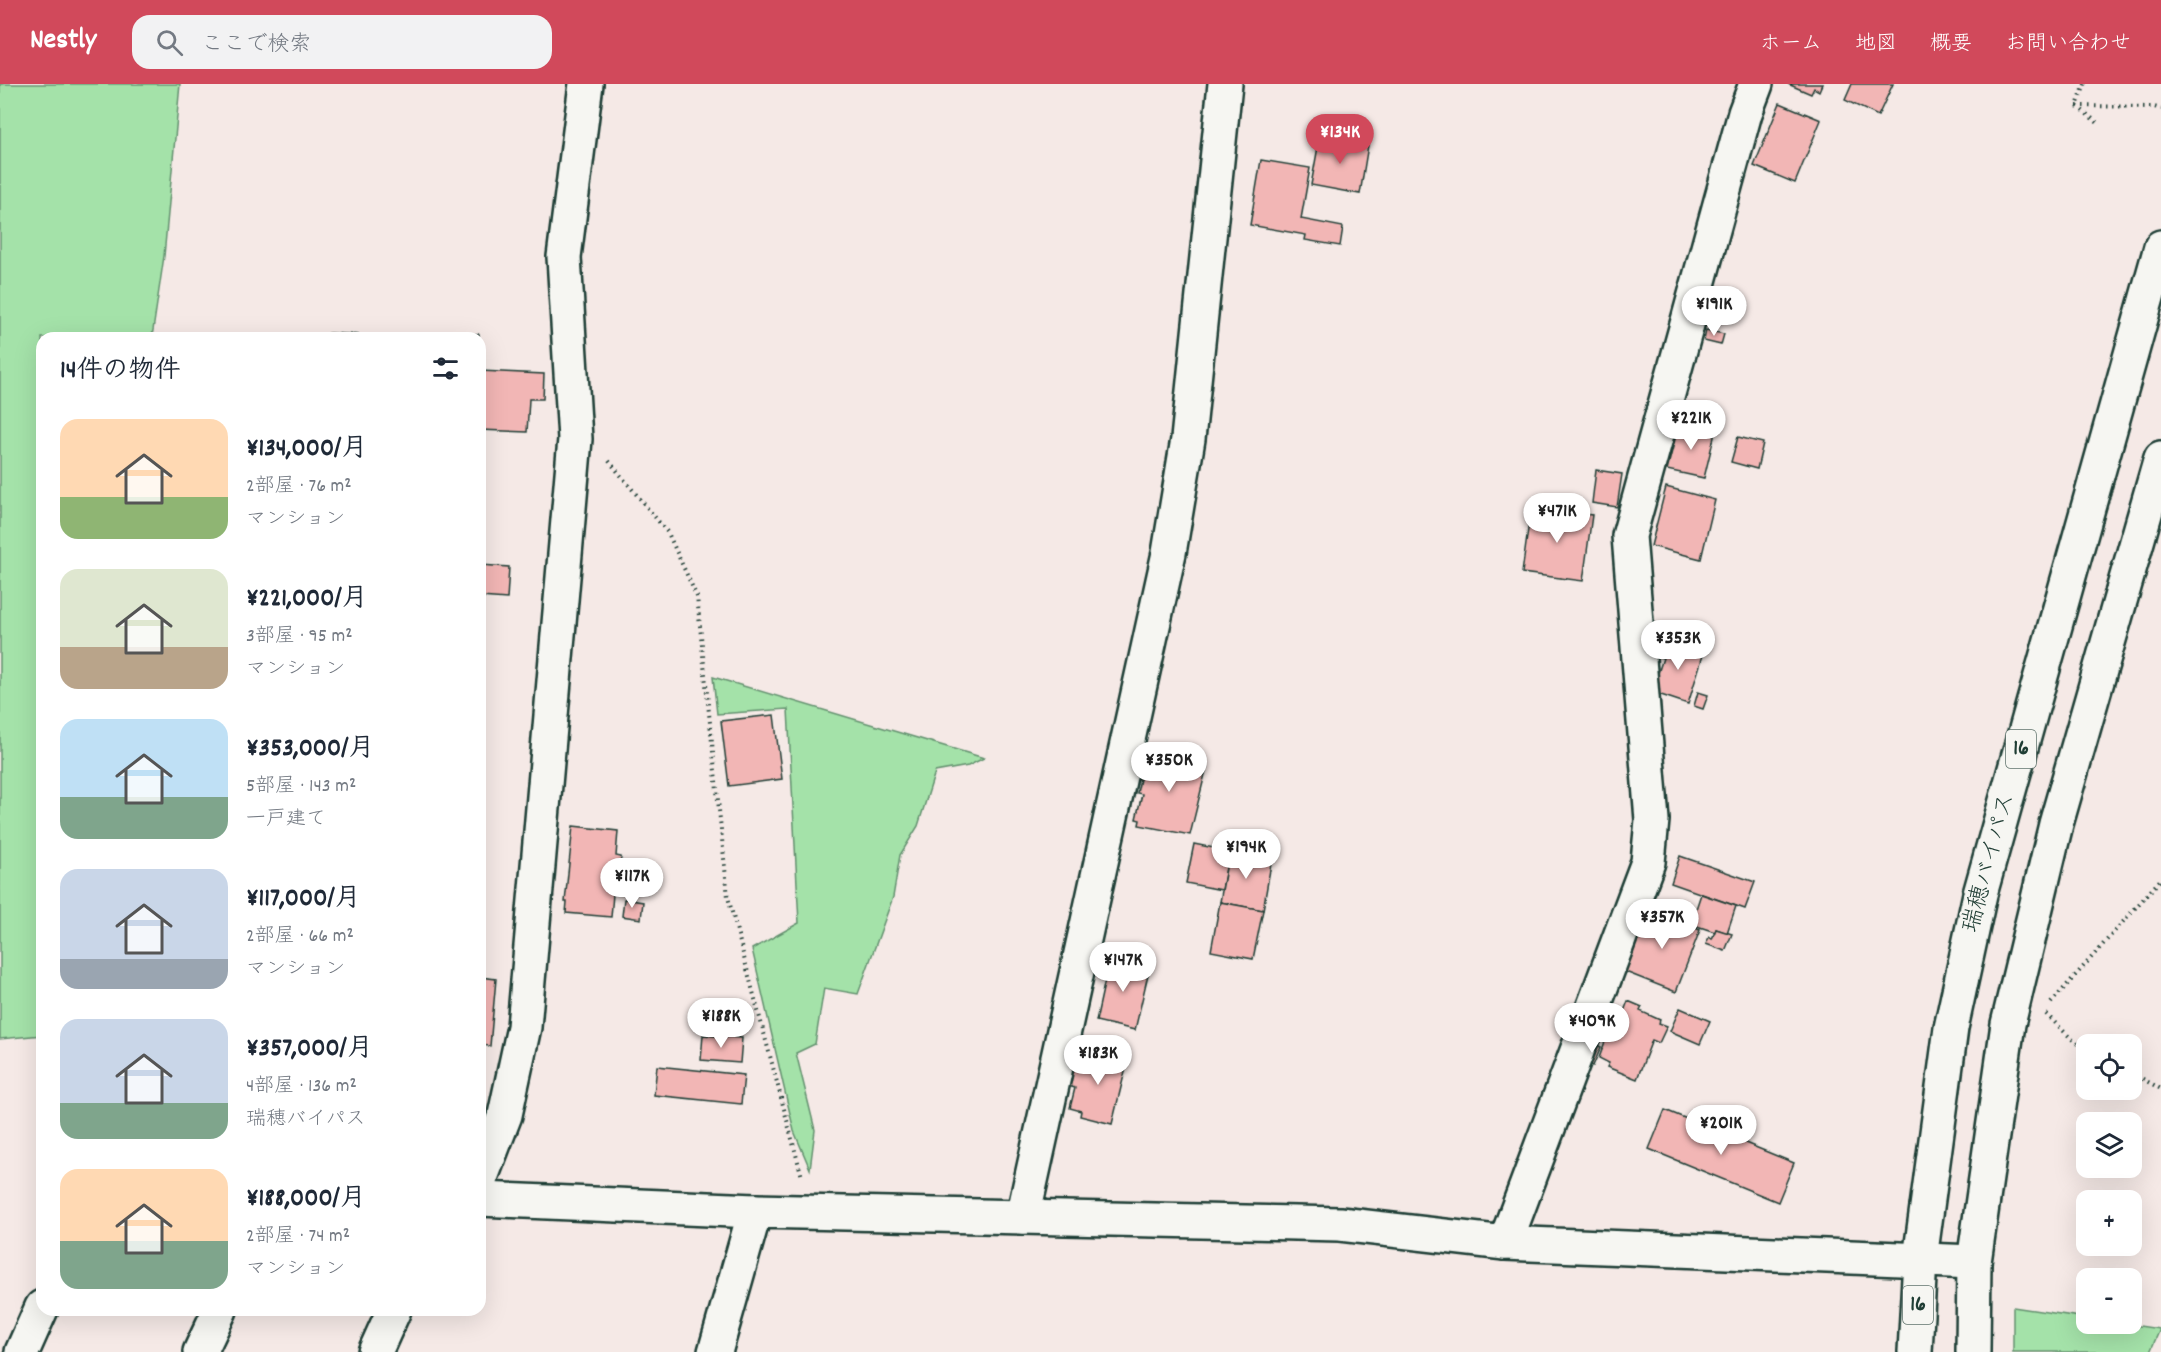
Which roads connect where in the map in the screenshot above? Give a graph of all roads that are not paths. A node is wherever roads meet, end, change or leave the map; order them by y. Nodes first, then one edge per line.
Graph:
1 (586, 84) edge
2 (1225, 84) edge
3 (1756, 84) edge
4 (2161, 247) edge
5 (2161, 458) edge
6 (486, 1164) edge
7 (486, 1199) edge
8 (755, 1212) junction
9 (1023, 1217) junction
10 (1505, 1243) junction
11 (1920, 1259) junction
12 (1974, 1262) junction
13 (38, 1316) edge
14 (217, 1316) edge
15 (391, 1316) edge
16 (22, 1352) edge
17 (200, 1352) edge
18 (375, 1352) edge
19 (715, 1352) edge
20 (1915, 1352) edge
21 (1973, 1352) edge

1 - 6 main road
2 - 9 main road
3 - 10 main road
4 - 11 main road, 瑞穂バイパス / 16
5 - 12 main road, 16
7 - 8 main road
8 - 9 main road
8 - 19 main road
9 - 10 main road
10 - 11 main road
11 - 12 main road
11 - 20 main road, 瑞穂バイパス / 16
12 - 21 main road, 16
13 - 16 main road
14 - 17 main road
15 - 18 main road

